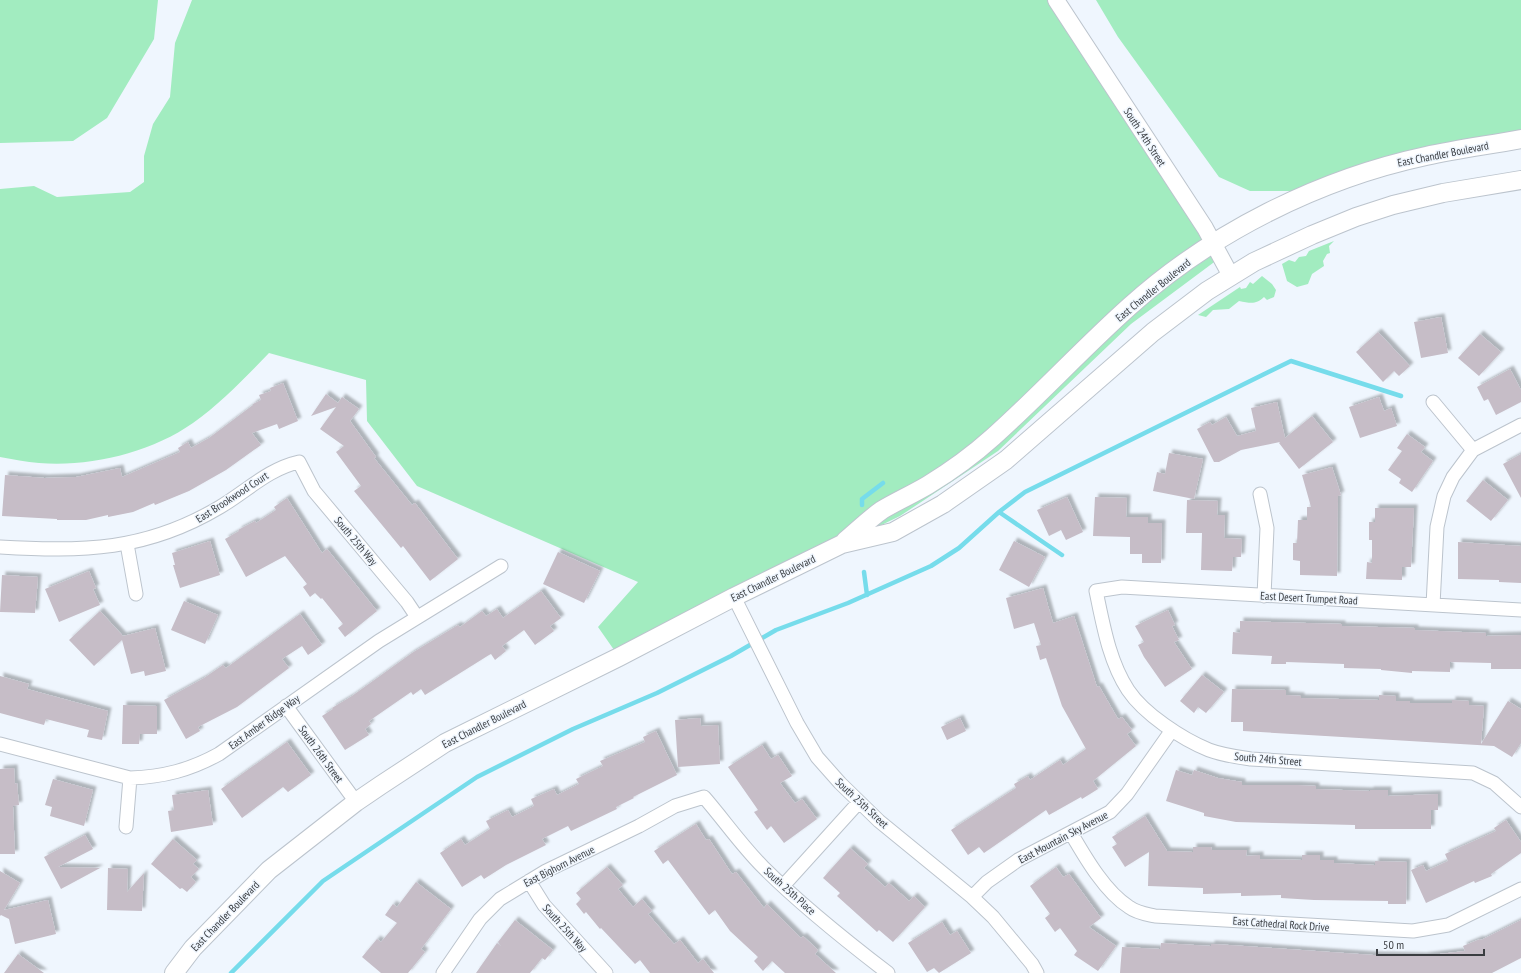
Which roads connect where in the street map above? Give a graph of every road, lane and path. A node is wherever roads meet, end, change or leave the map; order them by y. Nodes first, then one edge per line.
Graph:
1 (1056, 0) edge
2 (1521, 139) edge
3 (1521, 180) edge
4 (1214, 245) junction
5 (1231, 276) junction
6 (1433, 402) dead end
7 (1521, 425) edge
8 (1473, 450) junction
9 (299, 462) joint
10 (1260, 494) dead end
11 (127, 544) junction
12 (842, 544) junction
13 (0, 547) edge
14 (501, 566) dead end
15 (1096, 591) joint
16 (136, 594) dead end
17 (1264, 596) junction
18 (734, 597) junction
19 (1433, 605) junction
20 (1521, 610) edge
21 (417, 617) junction
22 (286, 706) junction
23 (1172, 730) junction
24 (0, 744) edge
25 (130, 778) junction
26 (704, 797) joint
27 (356, 802) junction
28 (860, 802) junction
29 (1521, 807) edge
30 (126, 827) dead end
31 (1071, 833) junction
32 (528, 881) junction
33 (783, 886) junction
34 (1521, 889) edge
35 (972, 897) junction
36 (194, 948) junction
37 (163, 973) edge
38 (174, 973) edge
39 (183, 973) edge
40 (443, 973) edge
41 (606, 973) edge
42 (888, 973) edge
43 (1037, 973) edge

1 - 4 street, South 24th Street
2 - 4 main road, East Chandler Boulevard
3 - 5 main road, East Chandler Boulevard
4 - 5 street, South 24th Street
4 - 12 main road, East Chandler Boulevard
5 - 12 main road, East Chandler Boulevard
6 - 8 street
7 - 8 street
8 - 19 street
9 - 11 street, East Brookwood Court
9 - 21 street, South 25th Way
10 - 17 street
11 - 13 street, East Brookwood Court
11 - 16 street
12 - 18 main road, East Chandler Boulevard
14 - 21 street, East Amber Ridge Way
15 - 17 street, East Desert Trumpet Road
15 - 23 street, South 24th Street
17 - 19 street, East Desert Trumpet Road
18 - 27 main road, East Chandler Boulevard
18 - 28 street, South 25th Street
19 - 20 street, East Desert Trumpet Road
21 - 22 street, East Amber Ridge Way
22 - 25 street, East Amber Ridge Way
22 - 27 street, South 26th Street
23 - 29 street, South 24th Street
23 - 31 street, East Mountain Sky Avenue
24 - 25 street, East Amber Ridge Way
25 - 30 street
26 - 32 street, East Bighorn Avenue
26 - 33 street, South 25th Place
27 - 36 main road, East Chandler Boulevard
28 - 33 street
28 - 35 street, South 25th Street
31 - 34 street, East Cathedral Rock Drive
31 - 35 street, East Mountain Sky Avenue
32 - 40 street, East Bighorn Avenue
32 - 41 street, South 25th Way
33 - 42 street, South 25th Place
35 - 43 street, South 25th Street
36 - 37 main road
36 - 38 main road, East Chandler Boulevard
36 - 39 main road

